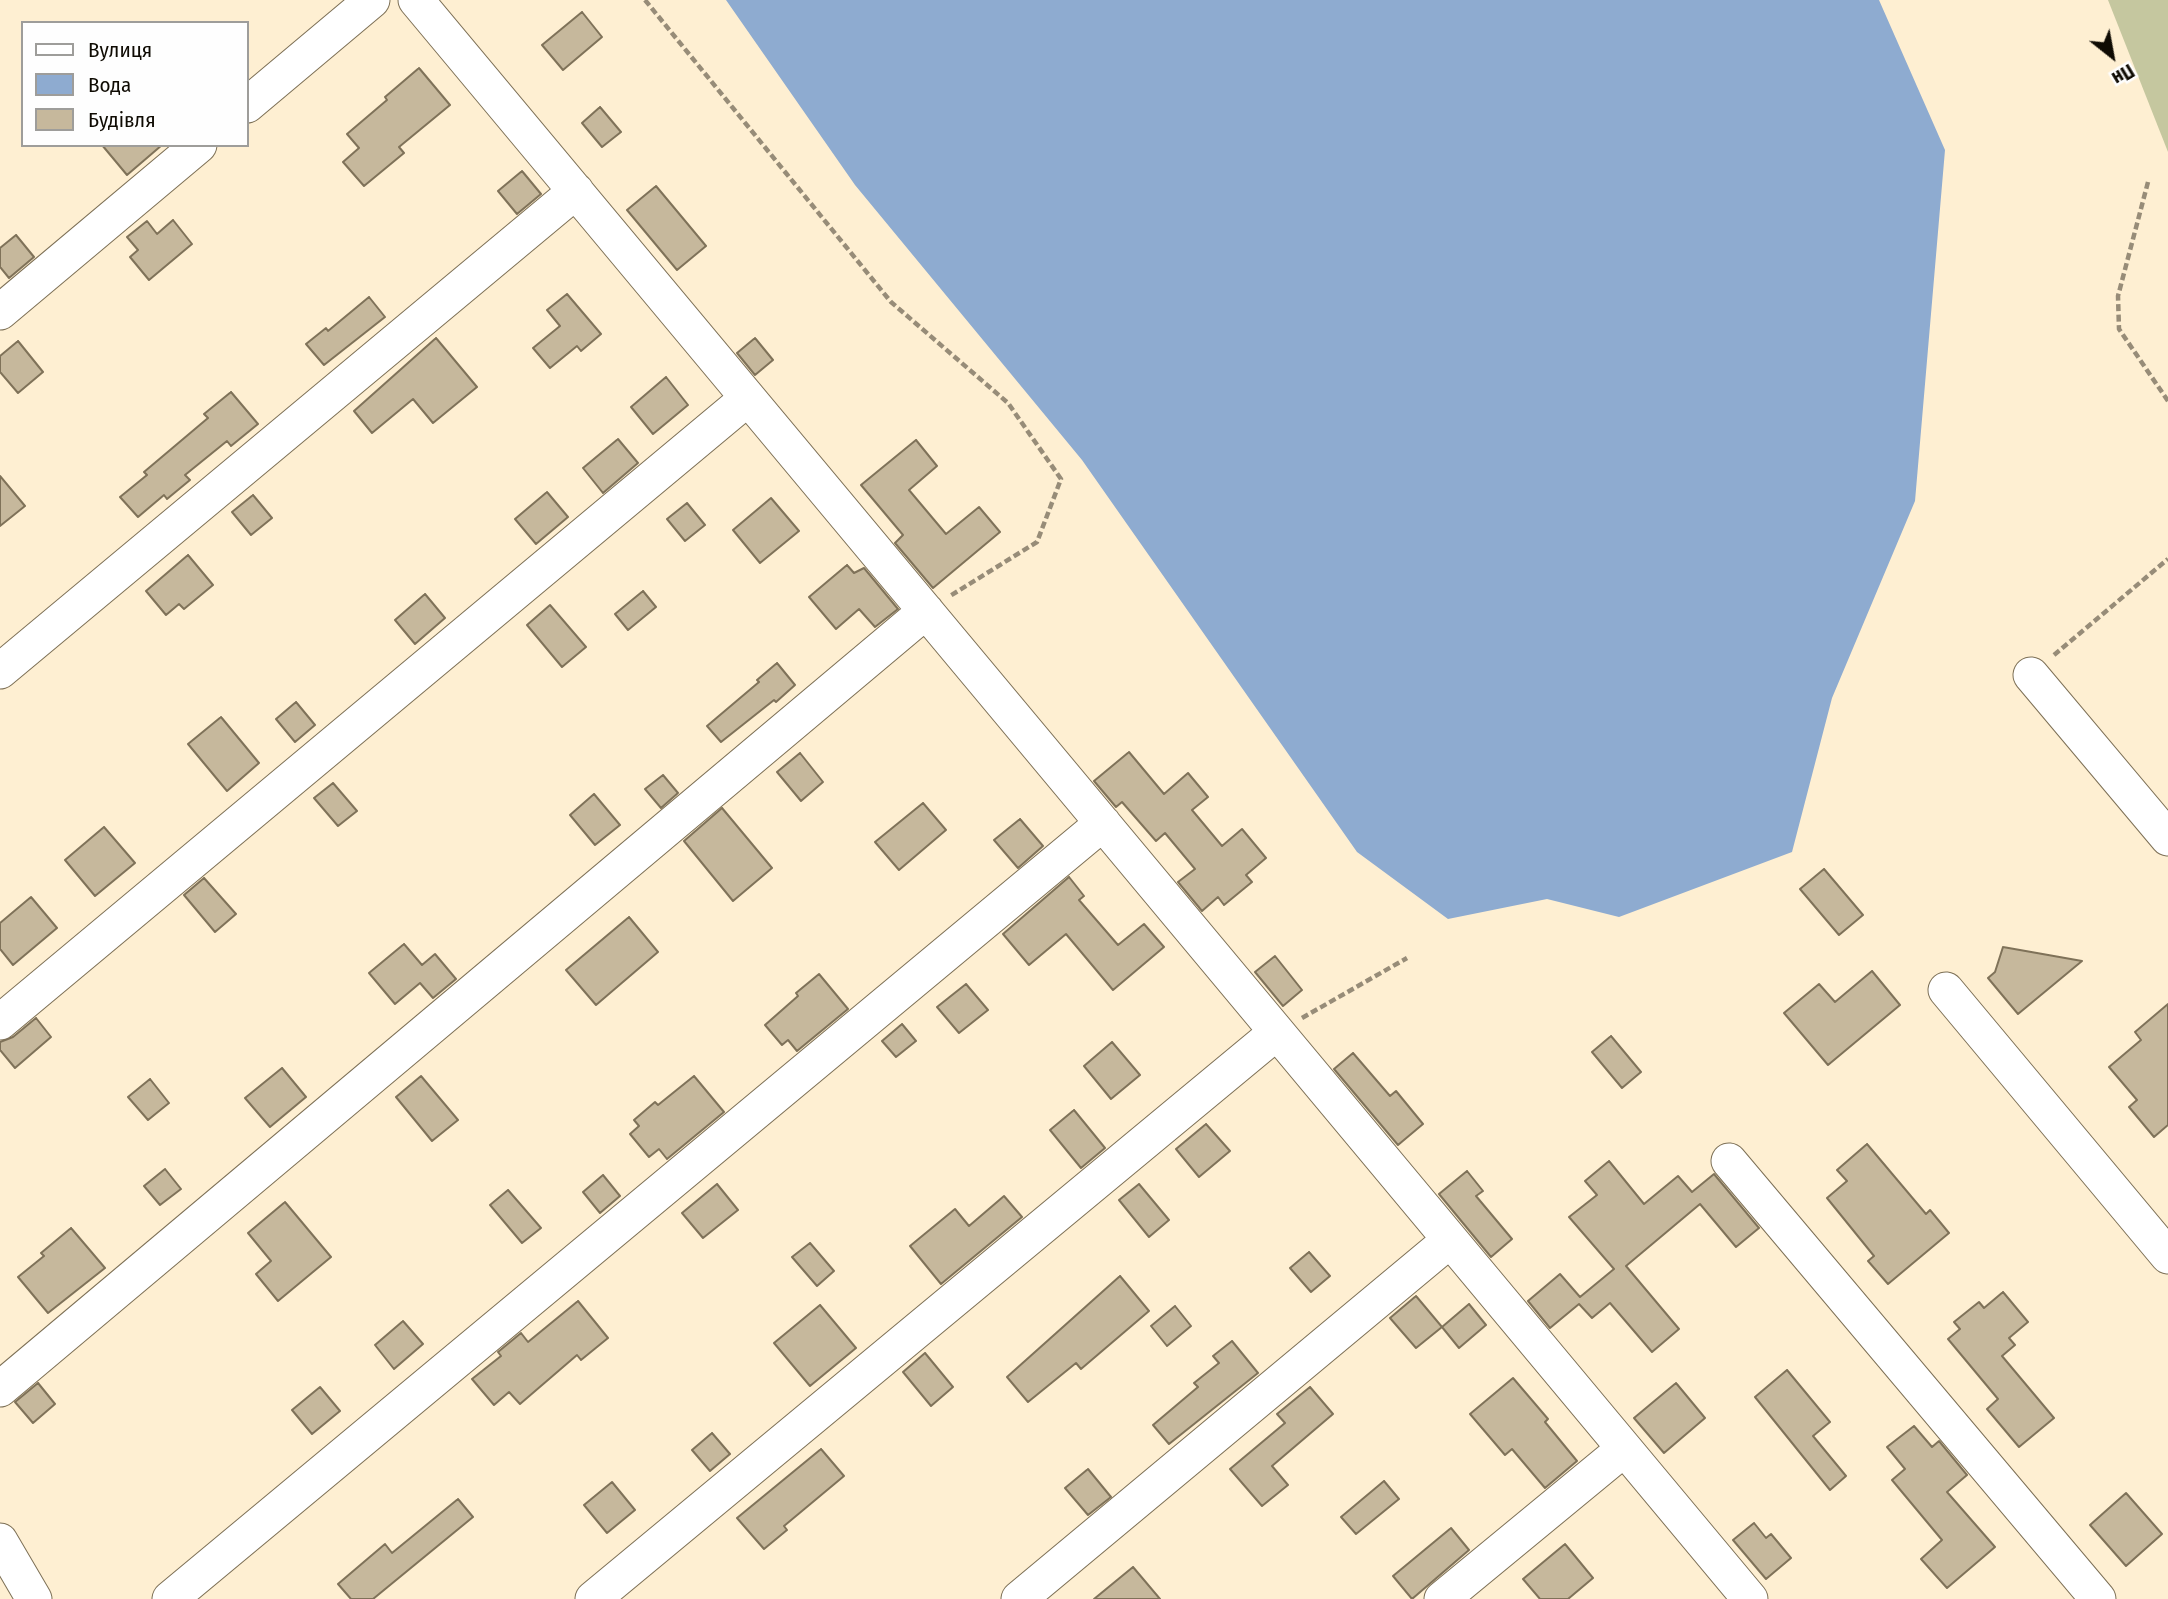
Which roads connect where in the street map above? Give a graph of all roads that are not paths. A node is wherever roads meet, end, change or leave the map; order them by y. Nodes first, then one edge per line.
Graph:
1 (372, 0) edge
2 (416, 0) edge
3 (248, 104) edge
4 (197, 147) edge
5 (576, 191) junction
6 (0, 312) edge
7 (748, 398) junction
8 (926, 611) junction
9 (0, 671) edge
10 (2031, 675) road end
11 (1103, 823) junction
12 (2168, 838) edge
13 (1946, 990) dead end
14 (0, 1022) edge
15 (1277, 1032) junction
16 (1729, 1161) dead end
17 (1450, 1240) junction
18 (2168, 1256) edge
19 (0, 1390) edge
20 (1624, 1448) junction
21 (0, 1541) edge
22 (34, 1599) edge
23 (170, 1599) edge
24 (593, 1599) edge
25 (1019, 1599) edge
26 (1442, 1599) edge
27 (1750, 1599) edge
28 (2098, 1599) edge

1 - 3 street
2 - 5 street
4 - 6 street
5 - 7 street
5 - 9 street
7 - 8 street
7 - 14 street
8 - 11 street
8 - 19 street
10 - 12 street
11 - 15 street
11 - 23 street
13 - 18 street
15 - 17 street
15 - 24 street
16 - 28 street
17 - 20 street
17 - 25 street
20 - 26 street
20 - 27 street
21 - 22 street

